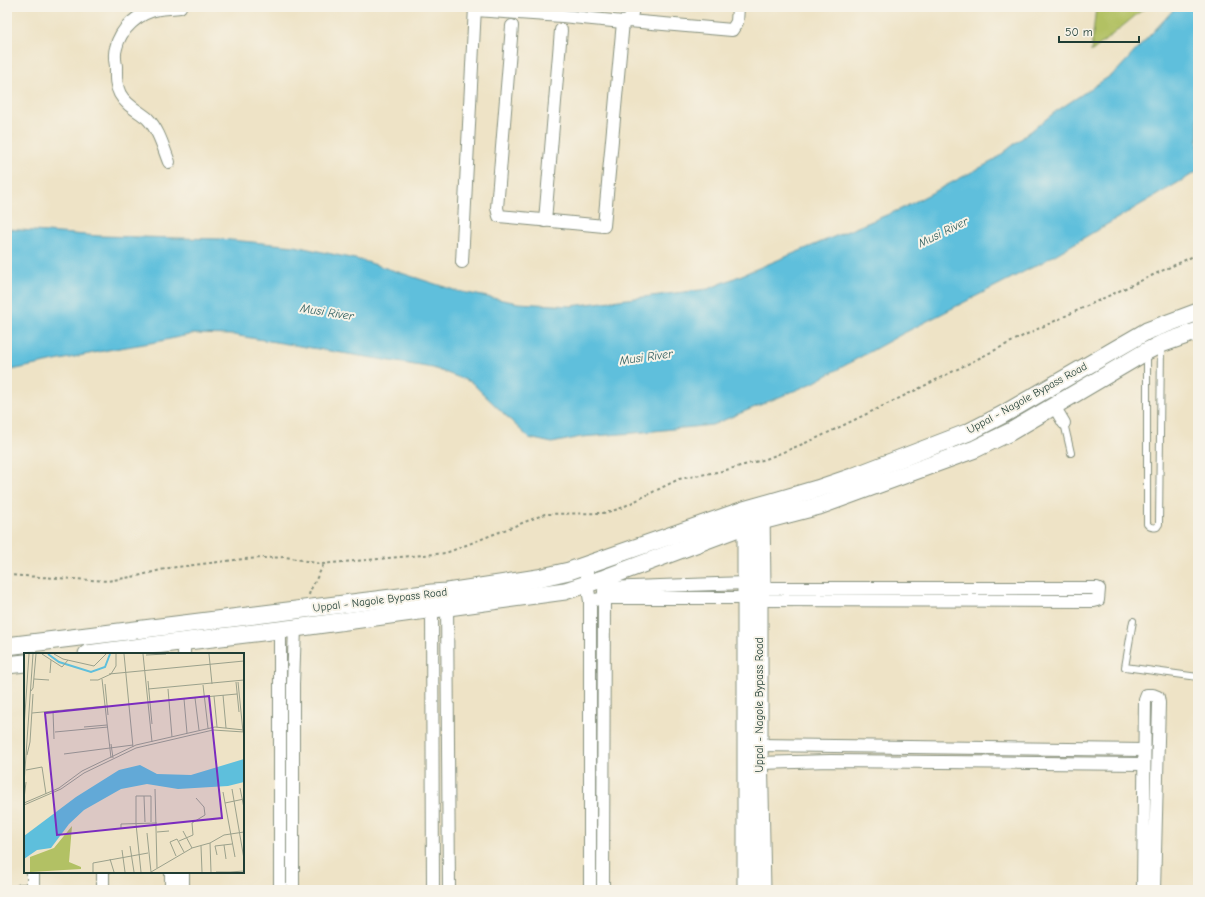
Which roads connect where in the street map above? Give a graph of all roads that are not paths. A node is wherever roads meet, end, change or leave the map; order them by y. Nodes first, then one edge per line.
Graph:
1 (180, 7) edge
2 (626, 7) edge
3 (633, 7) edge
4 (738, 7) edge
5 (475, 8) edge
6 (513, 13) junction
7 (562, 16) junction
8 (626, 22) junction
9 (512, 26) joint
10 (561, 30) joint
11 (169, 162) dead end
12 (545, 221) junction
13 (462, 262) dead end
14 (1198, 312) edge
15 (1198, 331) edge
16 (1154, 348) junction
17 (1054, 406) junction
18 (1064, 423) joint
19 (1071, 453) dead end
20 (753, 515) junction
21 (587, 565) junction
22 (604, 588) junction
23 (589, 592) junction
24 (753, 592) junction
25 (440, 601) junction
26 (590, 614) junction
27 (1132, 621) dead end
28 (287, 629) junction
29 (604, 634) junction
30 (7, 646) edge
31 (178, 648) edge
32 (96, 653) edge
33 (24, 663) edge
34 (7, 664) edge
35 (1198, 677) edge
36 (759, 745) junction
37 (1144, 750) junction
38 (759, 763) junction
39 (1144, 764) junction
40 (33, 873) edge
41 (103, 873) edge
42 (171, 873) edge
43 (183, 873) edge
44 (21, 890) edge
45 (33, 890) edge
46 (36, 890) edge
47 (103, 890) edge
48 (171, 890) edge
49 (182, 890) edge
50 (280, 890) edge
51 (294, 890) edge
52 (433, 890) edge
53 (449, 890) edge
54 (590, 890) edge
55 (603, 890) edge
56 (746, 890) edge
57 (762, 890) edge
58 (1143, 890) edge
59 (1154, 890) edge

1 - 11 street
2 - 8 street
3 - 8 street
4 - 8 street
5 - 6 street
5 - 13 street
6 - 7 street
6 - 9 lane
7 - 8 street
7 - 10 lane
8 - 12 street
9 - 12 street
10 - 12 street
14 - 20 street, Uppal - Nagole Bypass Road
15 - 16 street, Uppal - Nagole Bypass Road
16 - 16 lane
16 - 17 street, Uppal - Nagole Bypass Road
17 - 18 street
17 - 20 street, Uppal - Nagole Bypass Road
18 - 19 lane
20 - 21 street, Uppal - Nagole Bypass Road
20 - 22 street, Uppal - Nagole Bypass Road
20 - 24 street, Uppal - Nagole Bypass Road
21 - 23 street
21 - 25 street, Uppal - Nagole Bypass Road
22 - 23 street, Uppal - Nagole Bypass Road
22 - 24 street
22 - 29 street
23 - 25 street, Uppal - Nagole Bypass Road
23 - 26 street
24 - 24 street
24 - 36 street, Uppal - Nagole Bypass Road
24 - 56 street, Uppal - Nagole Bypass Road
25 - 28 street, Uppal - Nagole Bypass Road
25 - 30 street, Uppal - Nagole Bypass Road
25 - 52 street
25 - 53 street
26 - 29 street
26 - 54 street
27 - 35 lane
28 - 31 street, Uppal - Nagole Bypass Road
28 - 50 street
28 - 51 street
29 - 55 street
31 - 32 street, Uppal - Nagole Bypass Road
33 - 34 street
36 - 37 street
36 - 38 street, Uppal - Nagole Bypass Road
37 - 39 street
37 - 59 street
38 - 39 street
38 - 57 street, Uppal - Nagole Bypass Road
39 - 58 street
40 - 45 street
41 - 47 street
42 - 48 street
43 - 49 street
44 - 45 street
45 - 46 street

